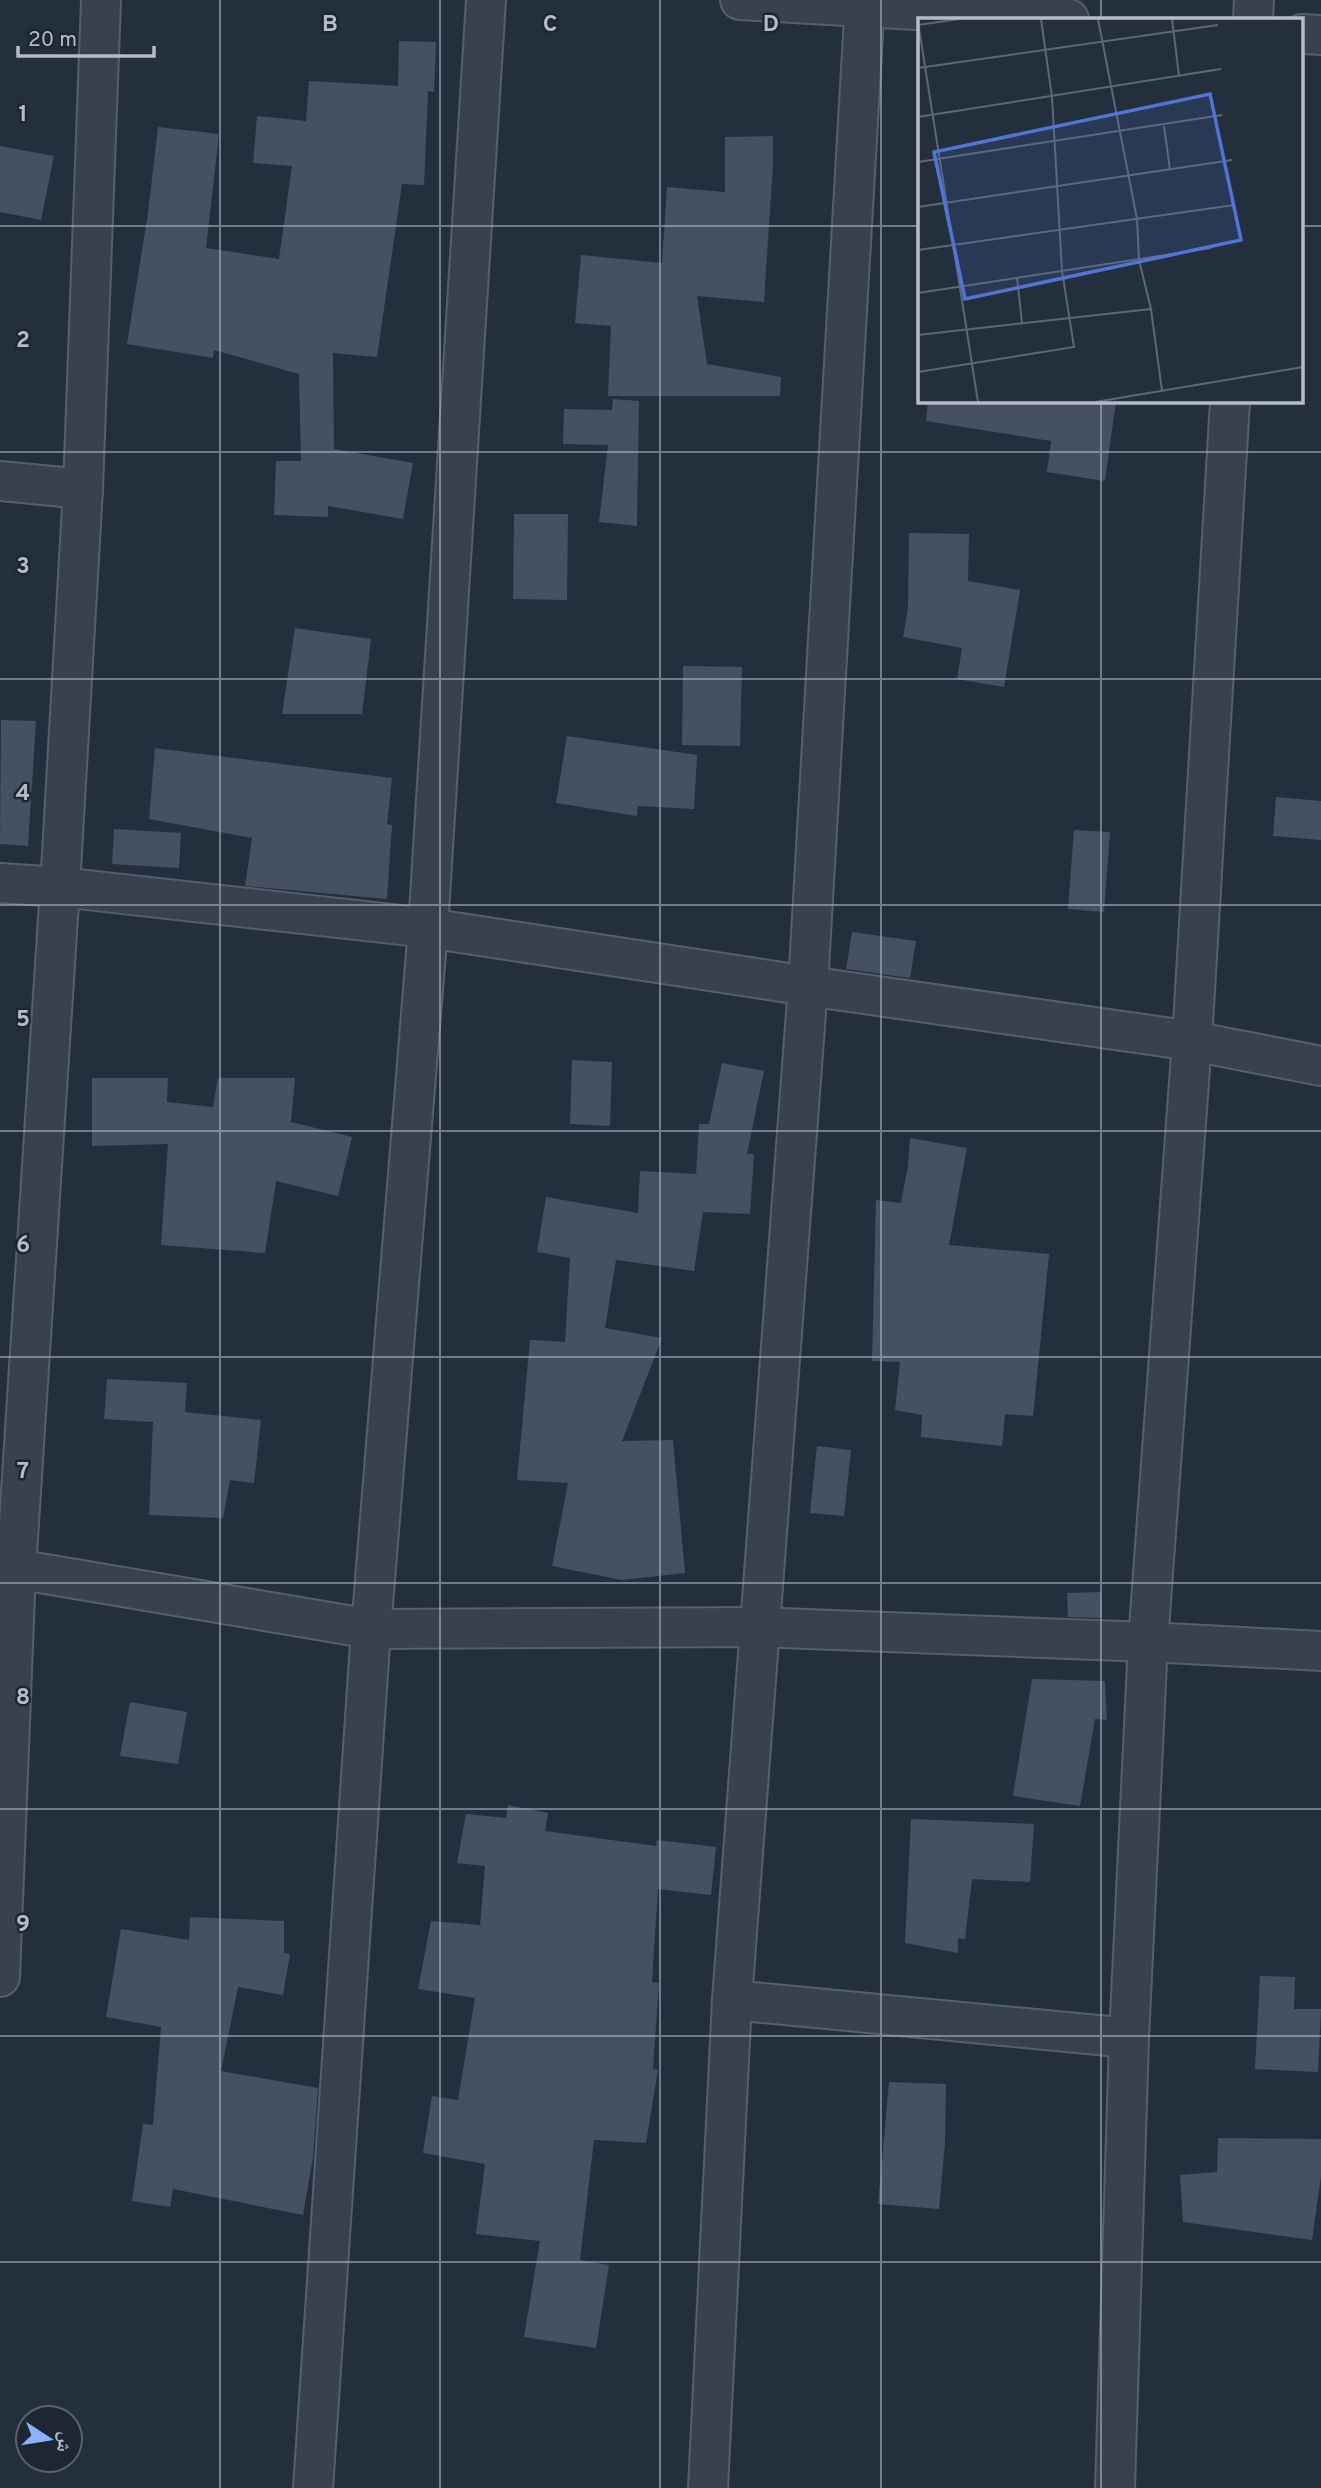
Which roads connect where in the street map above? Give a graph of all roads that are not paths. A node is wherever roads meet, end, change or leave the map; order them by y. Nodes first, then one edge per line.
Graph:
1 (101, 0) edge
2 (486, 0) edge
3 (740, 0) edge
4 (1254, 0) edge
5 (865, 3) edge
6 (1056, 18) edge
7 (1253, 18) edge
8 (1230, 402) edge
9 (0, 481) edge
10 (82, 489) junction
11 (0, 883) edge
12 (60, 887) junction
13 (428, 928) junction
14 (808, 986) junction
15 (1192, 1041) junction
16 (1321, 1066) edge
17 (8, 1569) edge
18 (758, 1627) junction
19 (371, 1629) junction
20 (1148, 1642) junction
21 (1321, 1651) edge
22 (0, 1977) edge
23 (732, 2000) junction
24 (1129, 2038) junction
25 (313, 2488) edge
26 (708, 2488) edge
27 (1115, 2488) edge

1 - 10 street
2 - 13 street
3 - 5 street
4 - 7 street
5 - 6 street
5 - 14 street
8 - 15 street
9 - 10 street
10 - 12 street
11 - 12 street
12 - 13 street
12 - 17 street
13 - 14 street
13 - 19 street
14 - 15 street
14 - 18 street
15 - 16 street
15 - 20 street
17 - 19 street
17 - 22 street
18 - 19 street
18 - 20 street
18 - 23 street
19 - 25 street
20 - 21 street
20 - 24 street
23 - 24 street
23 - 26 street
24 - 27 street

